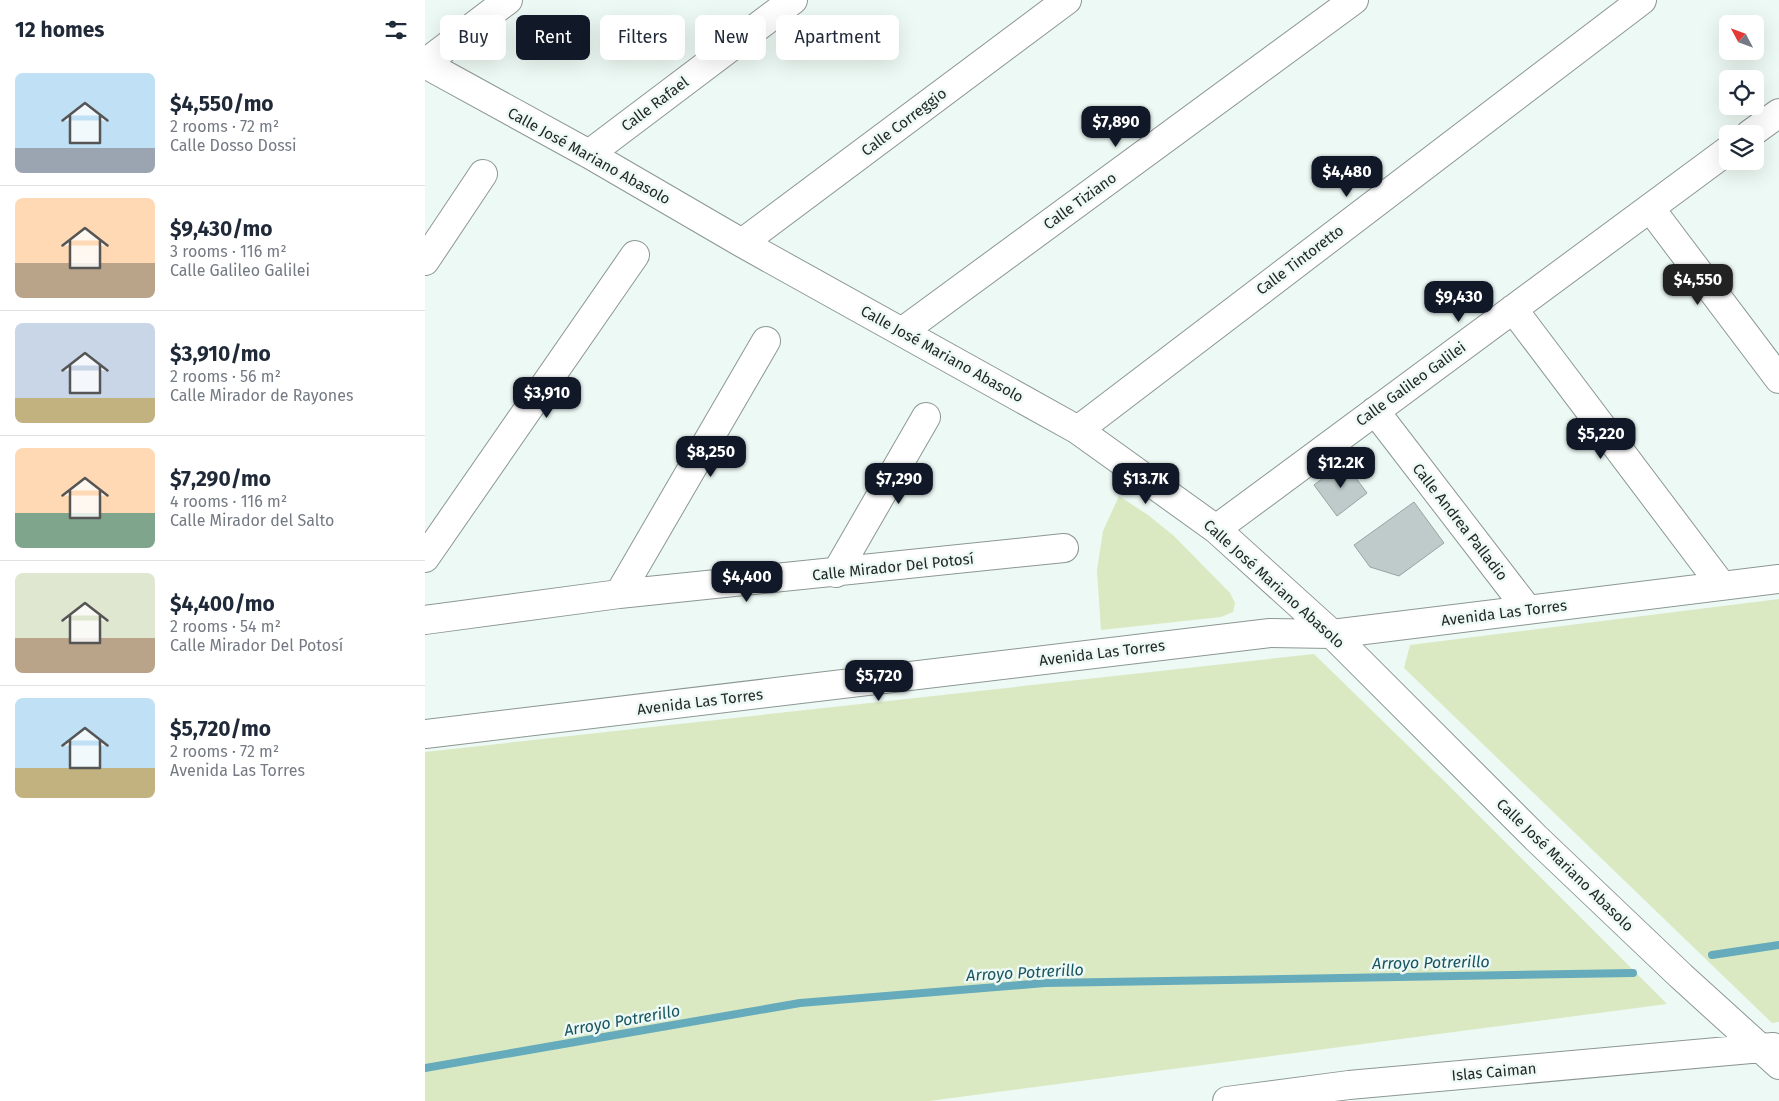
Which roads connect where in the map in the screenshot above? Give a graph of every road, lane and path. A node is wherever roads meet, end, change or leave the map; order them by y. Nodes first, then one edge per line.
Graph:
1 (508, 0) edge
2 (793, 0) edge
3 (1067, 0) edge
4 (1354, 0) edge
5 (1642, 0) edge
6 (425, 63) edge
7 (1779, 112) edge
8 (1762, 125) edge
9 (589, 154) junction
10 (1719, 157) edge
11 (483, 174) dead end
12 (1650, 208) junction
13 (742, 243) junction
14 (635, 255) dead end
15 (425, 261) edge
16 (1513, 309) junction
17 (903, 331) junction
18 (766, 341) dead end
19 (1779, 379) edge
20 (1375, 411) junction
21 (926, 417) dead end
22 (1078, 430) junction
23 (1215, 529) junction
24 (1064, 548) dead end
25 (425, 558) edge
26 (836, 573) junction
27 (1779, 579) edge
28 (1723, 586) junction
29 (619, 594) junction
30 (1528, 610) junction
31 (425, 620) edge
32 (1332, 634) junction
33 (425, 734) edge
34 (1773, 1053) edge
35 (1340, 1093) edge
36 (1227, 1101) edge

1 - 6 street
2 - 9 street, Calle Rafael
3 - 13 street, Calle Correggio
4 - 17 street, Calle Tiziano
5 - 22 street, Calle Tintoretto
6 - 9 street, Calle José Mariano Abasolo
7 - 8 street
9 - 13 street, Calle José Mariano Abasolo
10 - 12 street, Calle Galileo Galilei
11 - 15 street
12 - 16 street, Calle Galileo Galilei
12 - 19 street
13 - 17 street, Calle José Mariano Abasolo
14 - 25 street
16 - 20 street, Calle Galileo Galilei
16 - 28 street
17 - 22 street, Calle José Mariano Abasolo
18 - 29 street
20 - 23 street, Calle Galileo Galilei
20 - 30 street, Calle Andrea Palladio
21 - 26 street
22 - 23 street, Calle José Mariano Abasolo
23 - 32 street, Calle José Mariano Abasolo
24 - 26 street, Calle Mirador Del Potosí
26 - 29 street, Calle Mirador Del Potosí
27 - 28 street, Avenida Las Torres
28 - 30 street, Avenida Las Torres
29 - 31 street, Calle Mirador Del Potosí
30 - 32 street, Avenida Las Torres
32 - 33 street, Avenida Las Torres
32 - 34 street, Calle José Mariano Abasolo
34 - 35 street, Islas Caiman
35 - 36 street, Islas Caiman

